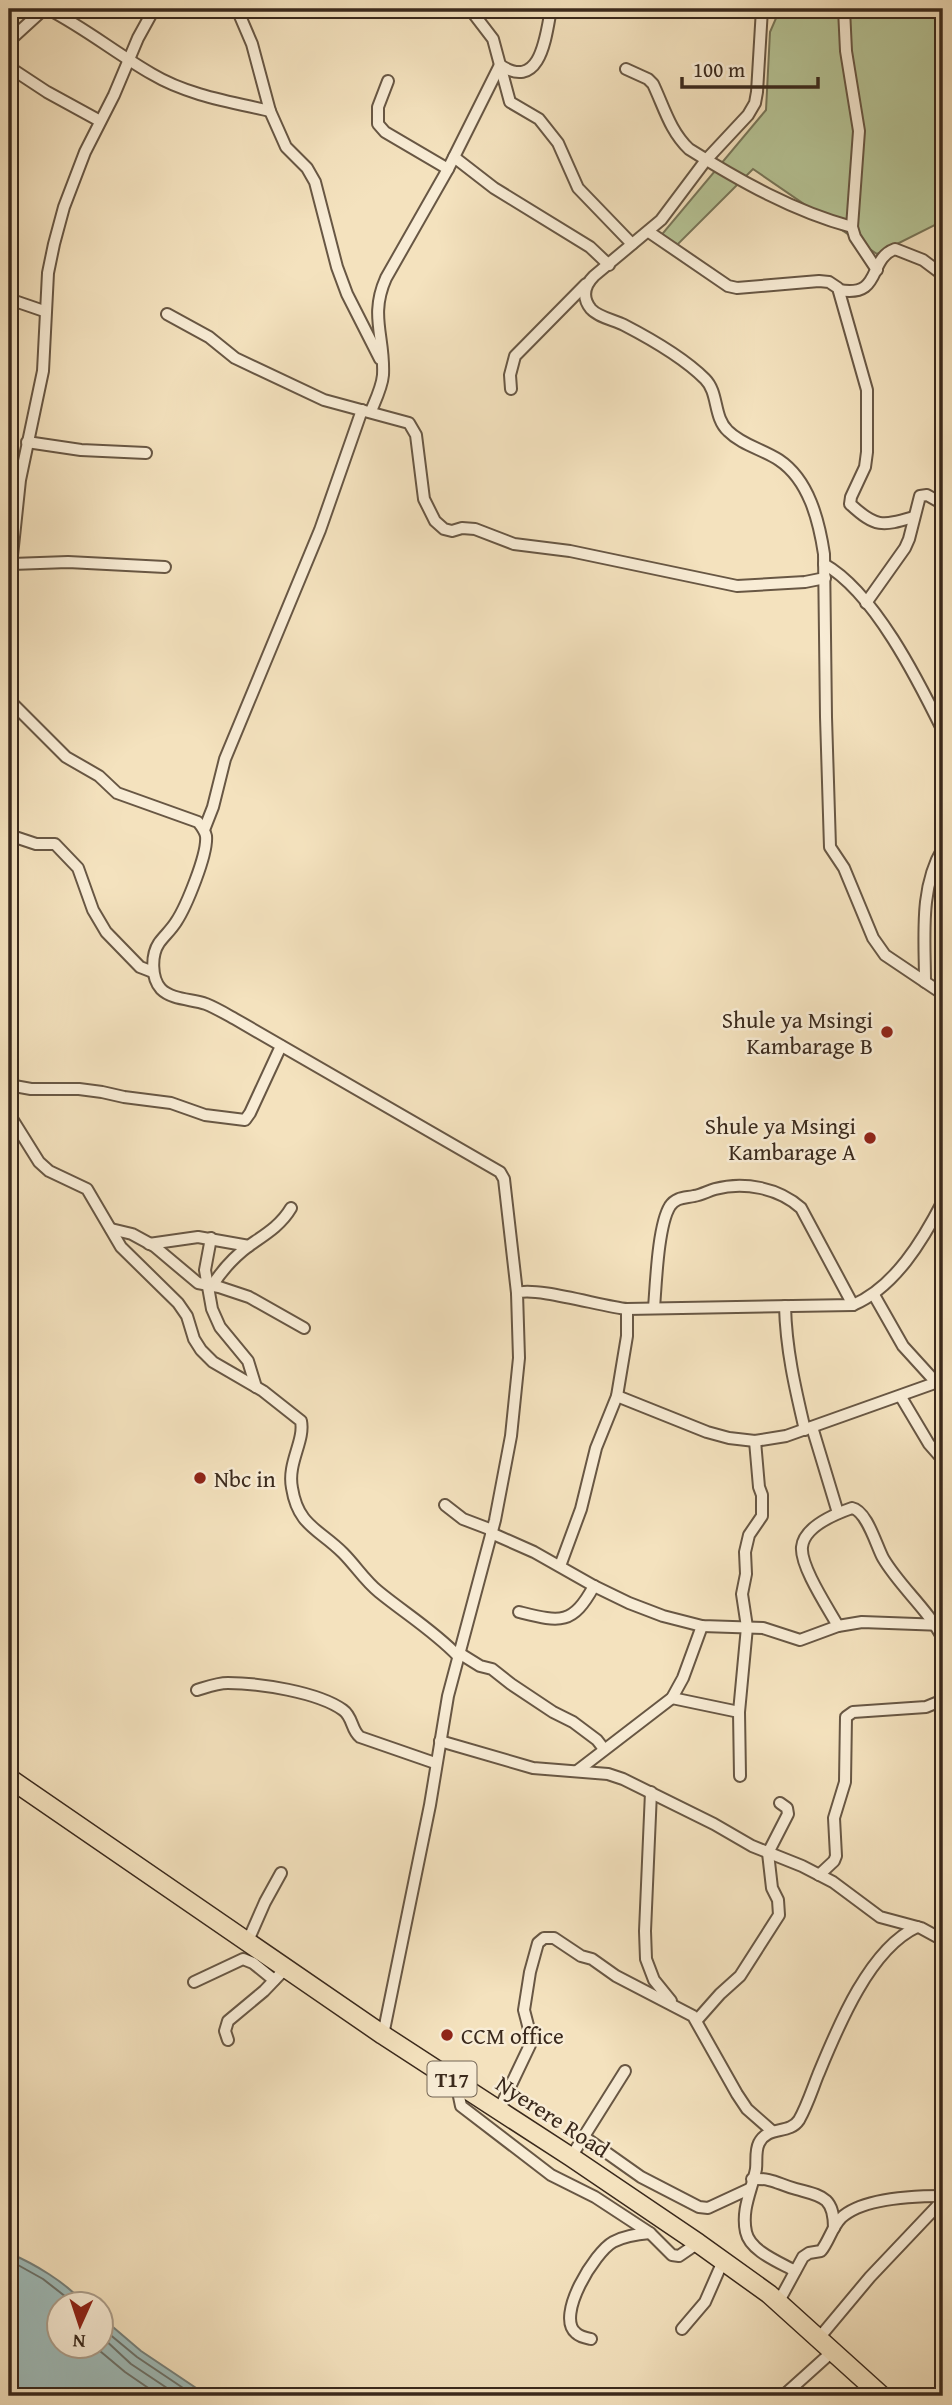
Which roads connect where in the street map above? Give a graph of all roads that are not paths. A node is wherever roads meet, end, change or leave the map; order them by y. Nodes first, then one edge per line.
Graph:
1 (46, 9) edge
2 (154, 9) edge
3 (237, 9) edge
4 (470, 9) edge
5 (551, 9) edge
6 (762, 9) edge
7 (844, 9) edge
8 (66, 13) edge
9 (9, 41) edge
10 (129, 59) junction
11 (500, 65) junction
12 (9, 68) edge
13 (626, 69) dead end
14 (388, 81) dead end
15 (270, 111) junction
16 (100, 121) junction
17 (454, 158) junction
18 (705, 160) junction
19 (448, 169) junction
20 (852, 227) junction
21 (649, 232) junction
22 (632, 244) junction
23 (609, 265) junction
24 (877, 270) junction
25 (943, 275) edge
26 (586, 284) junction
27 (839, 290) junction
28 (9, 299) edge
29 (44, 311) junction
30 (167, 314) dead end
31 (382, 364) junction
32 (511, 388) dead end
33 (367, 410) junction
34 (27, 442) junction
35 (146, 453) dead end
36 (13, 504) edge
37 (943, 504) edge
38 (914, 517) junction
39 (824, 564) junction
40 (12, 565) junction
41 (165, 567) dead end
42 (825, 578) junction
43 (9, 584) edge
44 (866, 603) junction
45 (9, 700) edge
46 (943, 731) edge
47 (204, 830) junction
48 (9, 835) edge
49 (943, 848) edge
50 (153, 972) junction
51 (925, 982) junction
52 (943, 994) edge
53 (281, 1046) junction
54 (9, 1086) edge
55 (9, 1114) edge
56 (943, 1201) edge
57 (291, 1208) dead end
58 (931, 1224) junction
59 (943, 1229) edge
60 (111, 1230) junction
61 (211, 1238) junction
62 (149, 1244) junction
63 (249, 1246) junction
64 (210, 1286) junction
65 (517, 1293) junction
66 (874, 1295) junction
67 (853, 1305) junction
68 (785, 1306) junction
69 (653, 1308) junction
70 (627, 1309) junction
71 (304, 1328) dead end
72 (256, 1387) junction
73 (939, 1387) edge
74 (617, 1396) junction
75 (901, 1397) junction
76 (808, 1428) junction
77 (755, 1441) junction
78 (943, 1460) edge
79 (445, 1505) dead end
80 (838, 1513) junction
81 (492, 1531) junction
82 (560, 1566) junction
83 (594, 1586) junction
84 (519, 1612) dead end
85 (702, 1626) junction
86 (838, 1626) junction
87 (940, 1626) edge
88 (747, 1627) junction
89 (943, 1639) edge
90 (458, 1654) junction
91 (197, 1690) dead end
92 (672, 1698) junction
93 (943, 1700) edge
94 (739, 1712) junction
95 (440, 1741) junction
96 (604, 1749) junction
97 (435, 1763) junction
98 (577, 1770) junction
99 (740, 1776) dead end
100 (9, 1778) edge
101 (651, 1792) junction
102 (780, 1803) dead end
103 (768, 1853) junction
104 (281, 1873) dead end
105 (819, 1875) junction
106 (917, 1927) junction
107 (943, 1940) edge
108 (247, 1943) junction
109 (280, 1974) junction
110 (194, 1982) dead end
111 (675, 2006) junction
112 (697, 2020) junction
113 (383, 2035) junction
114 (228, 2040) dead end
115 (625, 2071) dead end
116 (456, 2082) junction
117 (499, 2110) junction
118 (772, 2131) junction
119 (583, 2136) junction
120 (571, 2157) junction
121 (751, 2184) junction
122 (943, 2198) edge
123 (834, 2228) junction
124 (650, 2233) junction
125 (698, 2243) junction
126 (723, 2261) junction
127 (795, 2271) junction
128 (778, 2303) junction
129 (682, 2329) dead end
130 (819, 2338) junction
131 (591, 2339) dead end
132 (833, 2351) junction
133 (783, 2396) edge
134 (883, 2396) edge

1 - 8 street
1 - 9 street
2 - 10 street
3 - 15 street
4 - 11 street
5 - 11 street
6 - 18 street
7 - 20 street
8 - 10 street
10 - 15 street
10 - 16 street
11 - 17 street
11 - 22 street
12 - 16 street
13 - 18 street
14 - 19 street
15 - 31 street
16 - 29 street
17 - 19 street
17 - 23 street
18 - 20 street
18 - 21 street
19 - 31 street
20 - 24 street
21 - 22 street
21 - 27 street
22 - 23 street
23 - 26 street
24 - 25 street
24 - 27 street
26 - 32 street
26 - 39 street
27 - 38 street
28 - 29 street
29 - 34 street
30 - 33 street
31 - 33 street
33 - 42 street
33 - 47 street
34 - 35 street
34 - 36 street
36 - 40 street
37 - 38 street
38 - 44 street
39 - 42 street
39 - 44 street
40 - 41 street
40 - 43 street
42 - 51 street
44 - 46 street
45 - 47 street
47 - 50 street
48 - 50 street
49 - 51 street
50 - 53 street
51 - 52 street
53 - 54 street
53 - 65 street
55 - 60 street
56 - 58 street
57 - 63 street
58 - 59 street
58 - 66 street
60 - 62 street
60 - 72 street
61 - 62 street
61 - 63 street
61 - 64 street
62 - 64 street
63 - 64 street
64 - 71 street
64 - 72 street
65 - 70 street
65 - 81 street
66 - 67 street
66 - 73 street
67 - 68 street
67 - 69 street
68 - 69 street
68 - 76 street
69 - 70 street
70 - 74 street
72 - 90 street
73 - 75 street
74 - 77 street
74 - 82 street
75 - 76 street
75 - 78 street
76 - 77 street
76 - 80 street
77 - 88 street
79 - 81 street
80 - 86 street
80 - 87 street
81 - 82 street
81 - 90 street
82 - 83 street
83 - 84 street
83 - 85 street
85 - 88 street
85 - 92 street
86 - 87 street
86 - 88 street
87 - 89 street
88 - 94 street
90 - 95 street
90 - 96 street
91 - 97 street
92 - 94 street
92 - 96 street
93 - 105 street
94 - 99 street
95 - 97 street
95 - 98 street
96 - 98 street
97 - 113 street
98 - 101 street
100 - 108 main road, Nyerere Road / T17
101 - 103 street
101 - 111 street
102 - 103 street
103 - 105 street
103 - 112 street
104 - 108 street
105 - 106 street
106 - 107 street
106 - 118 street
108 - 109 main road, Nyerere Road / T17
109 - 110 street
109 - 113 main road, Nyerere Road / T17
109 - 114 street
111 - 112 street
111 - 117 street
112 - 118 street
113 - 116 main road, Nyerere Road / T17
115 - 119 street
116 - 117 main road, Nyerere Road / T17
116 - 124 street
117 - 120 main road, Nyerere Road / T17
118 - 121 street
119 - 120 street
119 - 121 street
120 - 125 main road, Nyerere Road / T17
121 - 123 street
121 - 127 street
122 - 123 street
122 - 130 street
123 - 127 street
124 - 125 street
124 - 131 street
125 - 126 main road, Nyerere Road / T17
126 - 128 main road, Nyerere Road / T17
126 - 129 street
127 - 128 street
128 - 130 main road, Nyerere Road / T17
130 - 132 main road, Nyerere Road / T17
132 - 133 street
132 - 134 main road, Nyerere Road / T17

